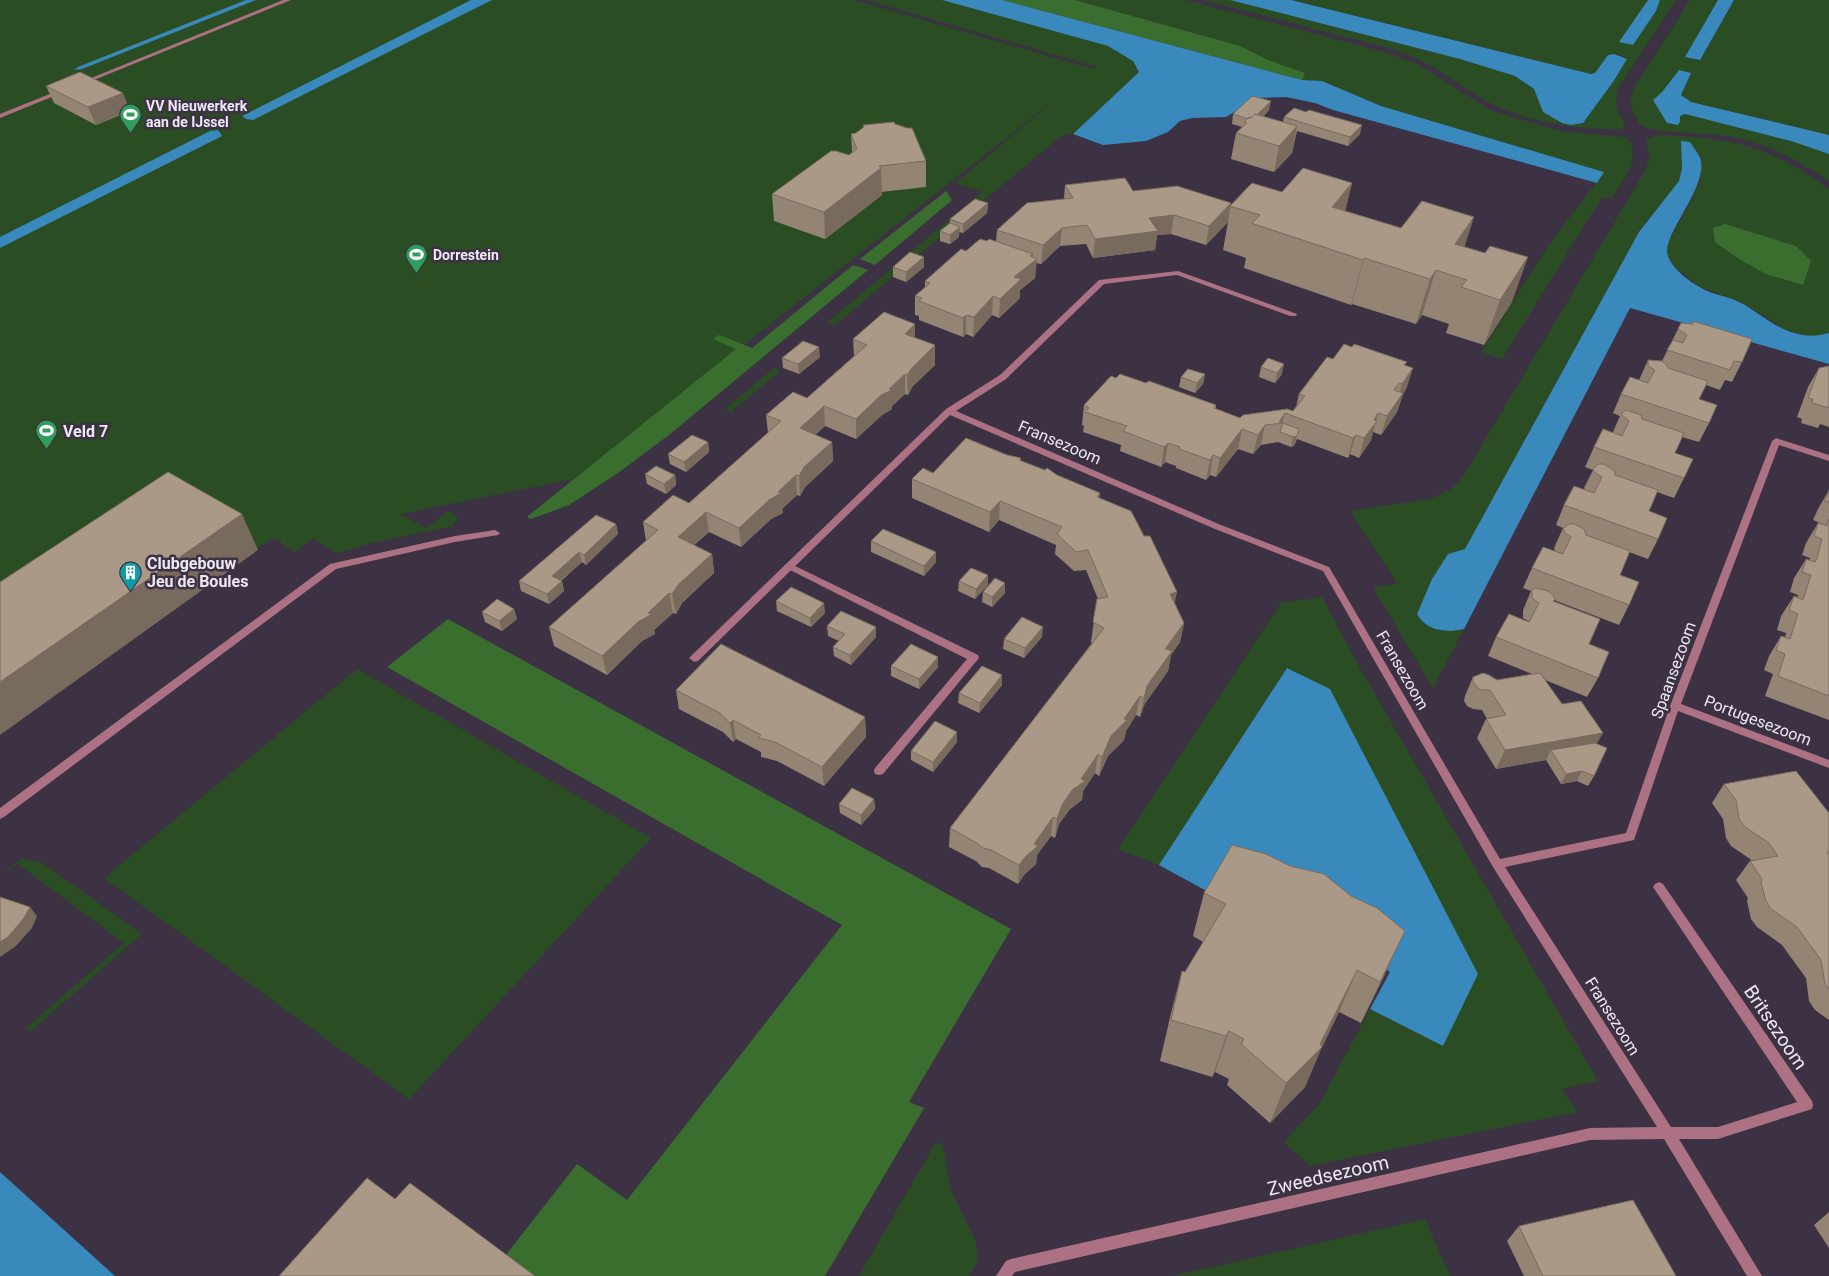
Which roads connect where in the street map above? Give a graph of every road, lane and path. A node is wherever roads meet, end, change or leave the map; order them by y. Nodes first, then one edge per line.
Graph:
1 (288, 0) edge
2 (78, 85) edge
3 (69, 88) edge
4 (0, 116) edge
5 (1293, 314) dead end
6 (949, 412) junction
7 (1829, 458) edge
8 (495, 533) dead end
9 (789, 566) junction
10 (694, 658) dead end
11 (1675, 706) junction
12 (1829, 764) edge
13 (879, 771) dead end
14 (0, 814) edge
15 (1497, 864) junction
16 (1660, 887) dead end
17 (1668, 1134) junction
18 (1003, 1276) edge
19 (1756, 1276) edge

1 - 2 street
3 - 4 street
5 - 6 street
6 - 9 street
6 - 15 street, Fransezoom
7 - 11 street, Spaansezoom
8 - 14 street
9 - 10 street
9 - 13 street
11 - 12 street, Portugesezoom
11 - 15 street, Spaansezoom
15 - 17 street, Fransezoom
16 - 17 street, Britsezoom
17 - 18 street, Zweedsezoom
17 - 19 street

